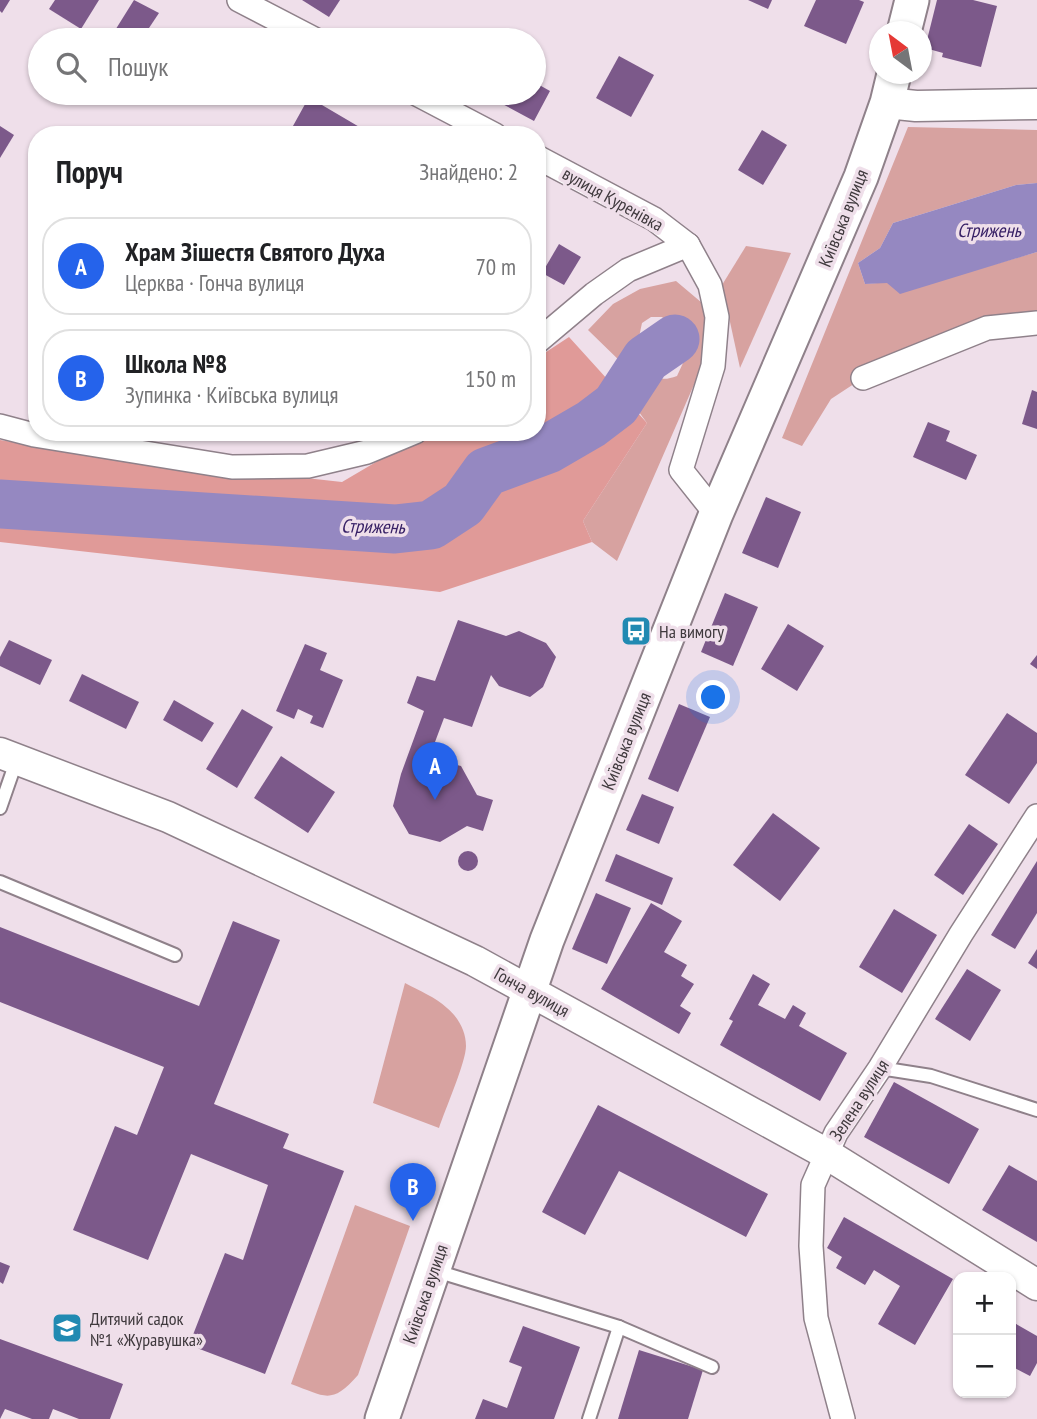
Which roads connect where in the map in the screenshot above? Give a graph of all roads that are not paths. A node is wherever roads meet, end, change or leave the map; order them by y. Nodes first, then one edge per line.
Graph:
1 (239, 0) edge
2 (912, 0) edge
3 (907, 21) edge
4 (293, 28) edge
5 (890, 88) edge
6 (1037, 104) edge
7 (438, 105) edge
8 (478, 126) edge
9 (546, 162) edge
10 (688, 245) junction
11 (1037, 323) edge
12 (546, 334) edge
13 (863, 378) dead end
14 (0, 426) edge
15 (28, 433) edge
16 (71, 441) edge
17 (393, 441) edge
18 (716, 514) junction
19 (8, 756) edge
20 (0, 808) edge
21 (1037, 817) edge
22 (0, 882) edge
23 (175, 955) dead end
24 (530, 991) junction
25 (880, 1068) junction
26 (1037, 1110) edge
27 (825, 1153) junction
28 (432, 1270) junction
29 (1037, 1284) edge
30 (619, 1328) junction
31 (712, 1367) dead end
32 (382, 1419) edge
33 (589, 1419) edge
34 (842, 1419) edge

1 - 4 street
2 - 3 main road
5 - 6 street
5 - 18 main road, Київська вулиця
7 - 8 street
9 - 10 street, вулиця Куренівка
10 - 12 street
10 - 18 street, вулиця Куренівка
11 - 13 street
14 - 15 street
16 - 17 street
18 - 24 main road, Київська вулиця
19 - 20 lane
19 - 24 street, Гонча вулиця
21 - 25 street, Зелена вулиця
22 - 23 lane
24 - 27 street, Гонча вулиця
24 - 28 main road, Київська вулиця
25 - 26 lane
25 - 27 street, Зелена вулиця
27 - 29 street, Гонча вулиця
27 - 34 street, Зелена вулиця
28 - 30 lane
28 - 32 main road, Київська вулиця
30 - 31 lane
30 - 33 lane

